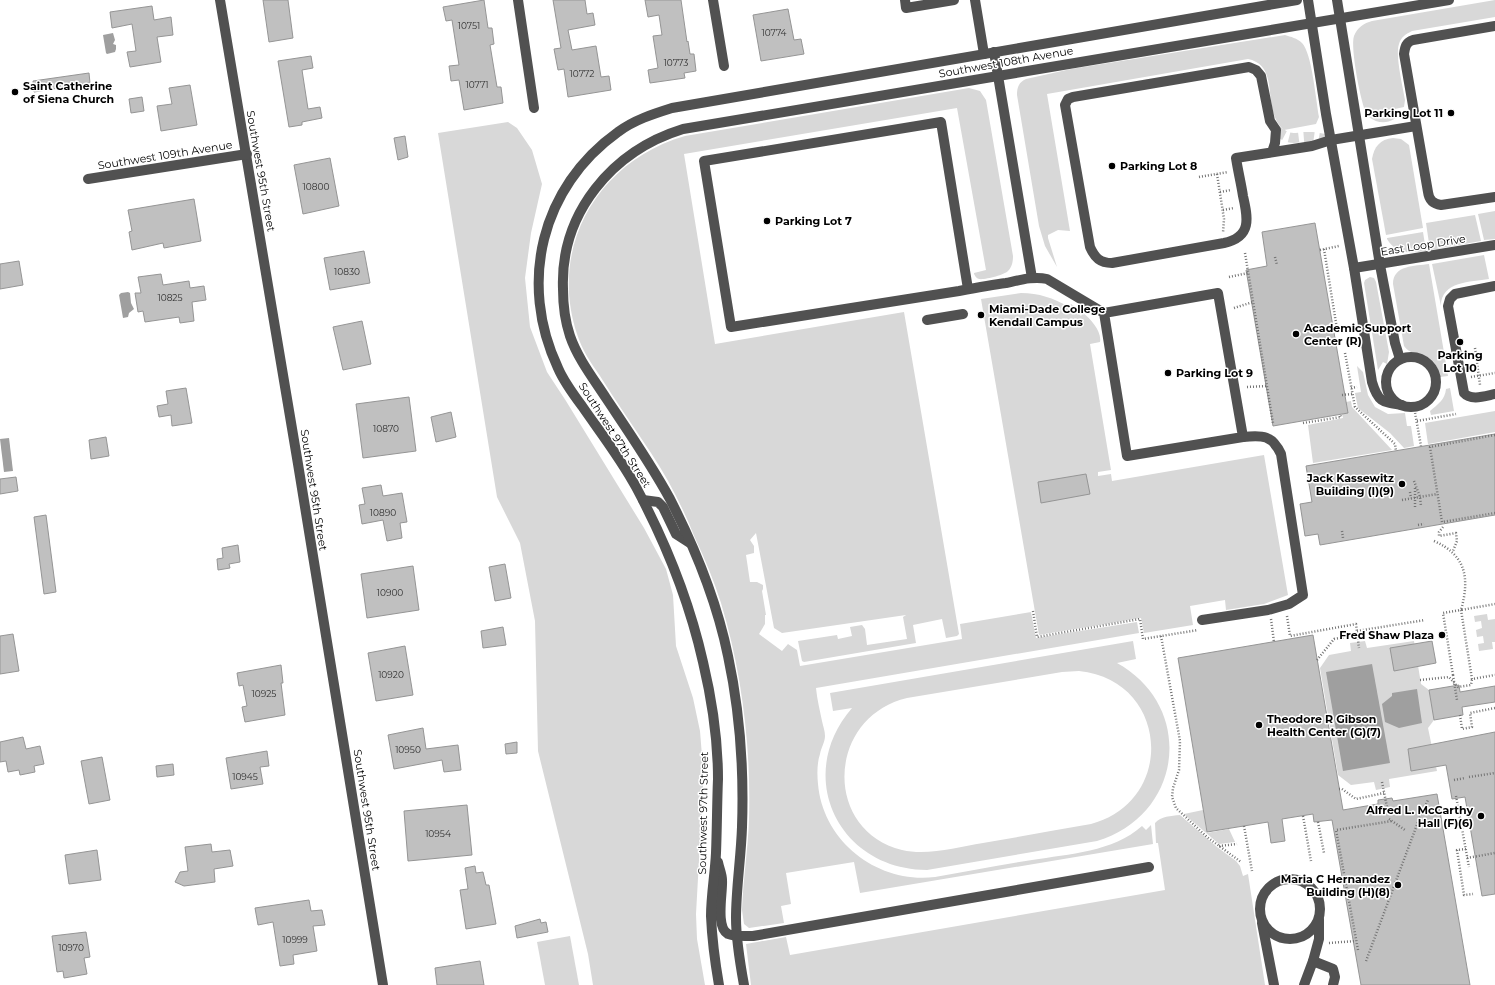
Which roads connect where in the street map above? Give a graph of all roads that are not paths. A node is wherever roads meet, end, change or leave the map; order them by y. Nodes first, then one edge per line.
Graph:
1 (220, 0) edge
2 (518, 0) edge
3 (713, 0) edge
4 (904, 0) edge
5 (954, 0) edge
6 (975, 0) edge
7 (1297, 0) edge
8 (1308, 0) edge
9 (1337, 0) edge
10 (1449, 0) edge
11 (1340, 18) junction
12 (1312, 23) junction
13 (1495, 26) edge
14 (989, 53) junction
15 (724, 66) dead end
16 (998, 76) junction
17 (534, 108) dead end
18 (1416, 126) junction
19 (1359, 135) junction
20 (1331, 140) junction
21 (1272, 152) junction
22 (247, 154) junction
23 (88, 179) dead end
24 (567, 183) joint
25 (589, 197) joint
26 (1495, 197) edge
27 (1495, 245) edge
28 (1380, 264) junction
29 (1354, 268) junction
30 (1032, 278) junction
31 (1495, 286) edge
32 (968, 289) junction
33 (1104, 313) junction
34 (963, 314) dead end
35 (927, 320) dead end
36 (1400, 359) junction
37 (1495, 394) edge
38 (1402, 405) junction
39 (1243, 437) junction
40 (643, 500) junction
41 (690, 543) junction
42 (1202, 620) road end
43 (716, 855) junction
44 (1149, 867) dead end
45 (1319, 916) junction
46 (1262, 919) junction
47 (737, 936) junction
48 (1313, 961) junction
49 (383, 985) edge
50 (719, 985) edge
51 (744, 985) edge
52 (1274, 985) edge
53 (1304, 985) edge
54 (1333, 985) edge

1 - 22 street, Southwest 95th Street
2 - 17 street
3 - 15 street
4 - 5 street
6 - 14 street
7 - 14 street, Southwest 108th Avenue
8 - 12 street
9 - 11 street
10 - 11 street, Southwest 108th Avenue
11 - 12 street, Southwest 108th Avenue
11 - 19 street
12 - 16 street, Southwest 108th Avenue
12 - 20 street
13 - 18 street
14 - 16 street
14 - 24 street, Southwest 108th Avenue
16 - 25 street, Southwest 108th Avenue
16 - 30 street
18 - 19 street
18 - 26 street
19 - 20 street
19 - 28 street
20 - 21 street
20 - 29 street
21 - 21 street
22 - 23 street, Southwest 109th Avenue
22 - 49 street, Southwest 95th Street
24 - 40 street, Southwest 97th Street
25 - 41 street, Southwest 97th Street
27 - 28 street, East Loop Drive
28 - 29 street, East Loop Drive
28 - 36 street
29 - 38 street
30 - 32 street
30 - 33 street
31 - 37 street
32 - 32 street
33 - 39 street
33 - 39 street
34 - 35 street
36 - 38 street
36 - 38 street
39 - 42 street
40 - 41 street
40 - 43 street, Southwest 97th Street
41 - 47 street, Southwest 97th Street
43 - 47 street
43 - 50 street, Southwest 97th Street
44 - 47 street
45 - 46 street
45 - 46 street
45 - 48 street
46 - 52 street
47 - 51 street, Southwest 97th Street
48 - 53 street
48 - 54 street

